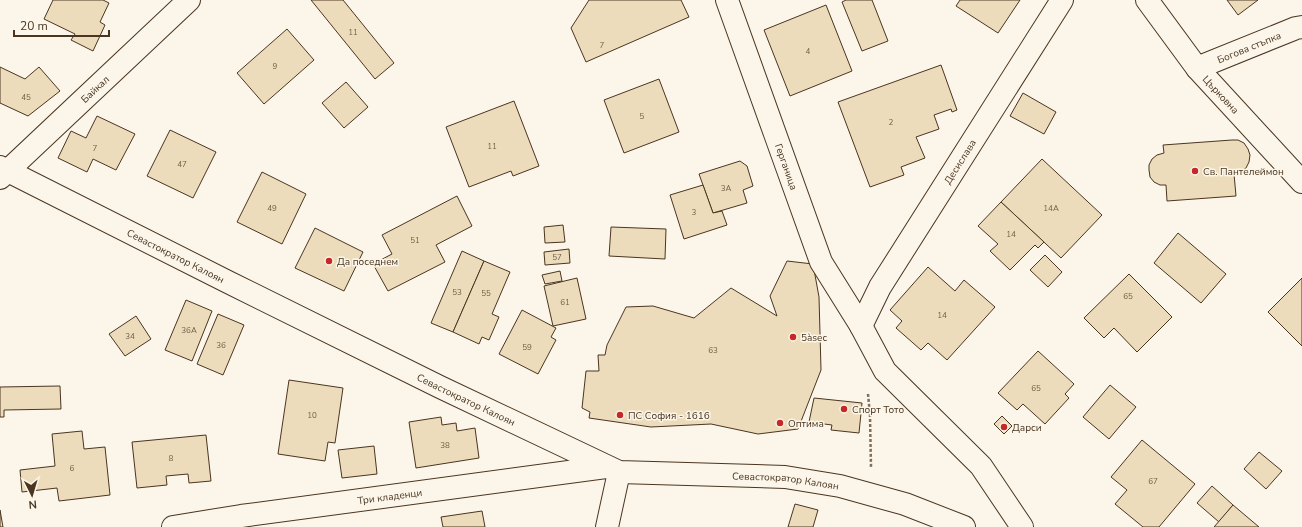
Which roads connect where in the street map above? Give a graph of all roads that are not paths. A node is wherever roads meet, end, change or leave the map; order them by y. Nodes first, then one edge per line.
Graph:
1 (189, 0) edge
2 (727, 0) edge
3 (1062, 0) edge
4 (1147, 0) edge
5 (1300, 23) edge
6 (1197, 68) junction
7 (3, 172) edge
8 (1302, 182) edge
9 (861, 326) junction
10 (613, 469) junction
11 (173, 527) edge
12 (607, 527) edge
13 (964, 527) edge
14 (1022, 527) edge

1 - 7 street, Байкал
2 - 9 street, Герганица
3 - 9 street, Десислава
4 - 6 street, Църковна
5 - 6 street, Богова стъпка
6 - 8 street, Църковна
7 - 10 street, Севастократор Калоян
9 - 14 street
10 - 11 street, Три кладенци
10 - 12 street
10 - 13 street, Севастократор Калоян

